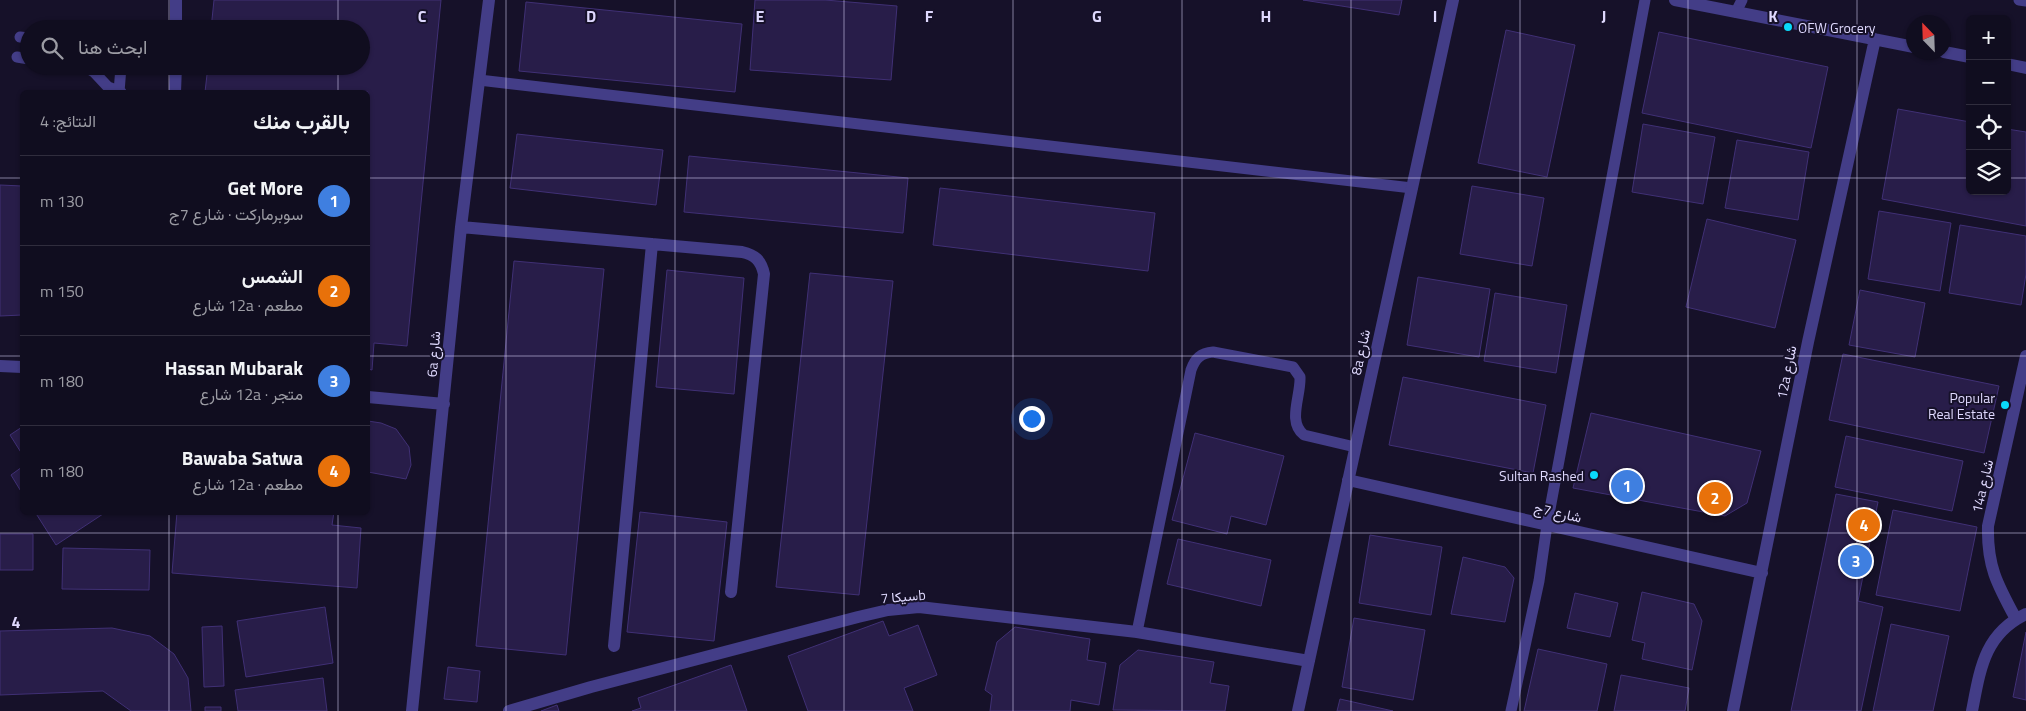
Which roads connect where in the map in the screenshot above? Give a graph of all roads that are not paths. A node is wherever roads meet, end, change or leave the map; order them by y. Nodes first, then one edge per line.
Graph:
1 (176, 0) edge
2 (489, 0) edge
3 (1453, 0) edge
4 (1645, 0) edge
5 (1675, 0) edge
6 (1742, 0) edge
7 (2019, 0) edge
8 (2026, 1) edge
9 (1736, 12) junction
10 (176, 20) edge
11 (1874, 39) junction
12 (1906, 45) edge
13 (1951, 53) edge
14 (1966, 56) edge
15 (2011, 65) edge
16 (2026, 68) edge
17 (97, 75) edge
18 (119, 75) edge
19 (176, 75) edge
20 (479, 80) junction
21 (115, 90) edge
22 (119, 90) edge
23 (175, 90) edge
24 (1412, 188) junction
25 (461, 227) junction
26 (652, 244) junction
27 (2026, 356) edge
28 (0, 366) edge
29 (20, 367) edge
30 (370, 397) edge
31 (444, 404) junction
32 (1355, 447) junction
33 (1348, 480) junction
34 (1547, 525) junction
35 (1762, 573) junction
36 (731, 592) dead end
37 (2021, 616) edge
38 (1137, 632) junction
39 (614, 646) dead end
40 (1309, 661) junction
41 (412, 711) edge
42 (509, 711) edge
43 (1298, 711) edge
44 (1511, 711) edge
45 (1732, 711) edge
46 (1972, 711) edge

1 - 10 street
2 - 20 street, 6a شارع
3 - 24 street, 8a شارع
4 - 34 lane
5 - 9 street
6 - 9 lane
7 - 8 lane
9 - 11 street
11 - 12 street
11 - 35 street, 12a شارع
13 - 14 street
15 - 16 street
17 - 21 lane
18 - 22 lane
19 - 23 street
20 - 24 lane
20 - 25 street, 6a شارع
24 - 32 street, 8a شارع
25 - 26 street
25 - 31 street, 6a شارع
26 - 36 street
26 - 39 street
27 - 37 street, 14a شارع
28 - 29 street
30 - 31 street
31 - 41 street, 6a شارع
32 - 33 street, 8a شارع
32 - 38 lane
33 - 34 street, شارع 7ج
33 - 40 street, 8a شارع
34 - 35 street, شارع 7ج
34 - 44 lane
35 - 45 street, 12a شارع
37 - 46 street, 14a شارع
38 - 40 street, سيكا 7b
38 - 42 street, سيكا 7b
40 - 43 street, 8a شارع

